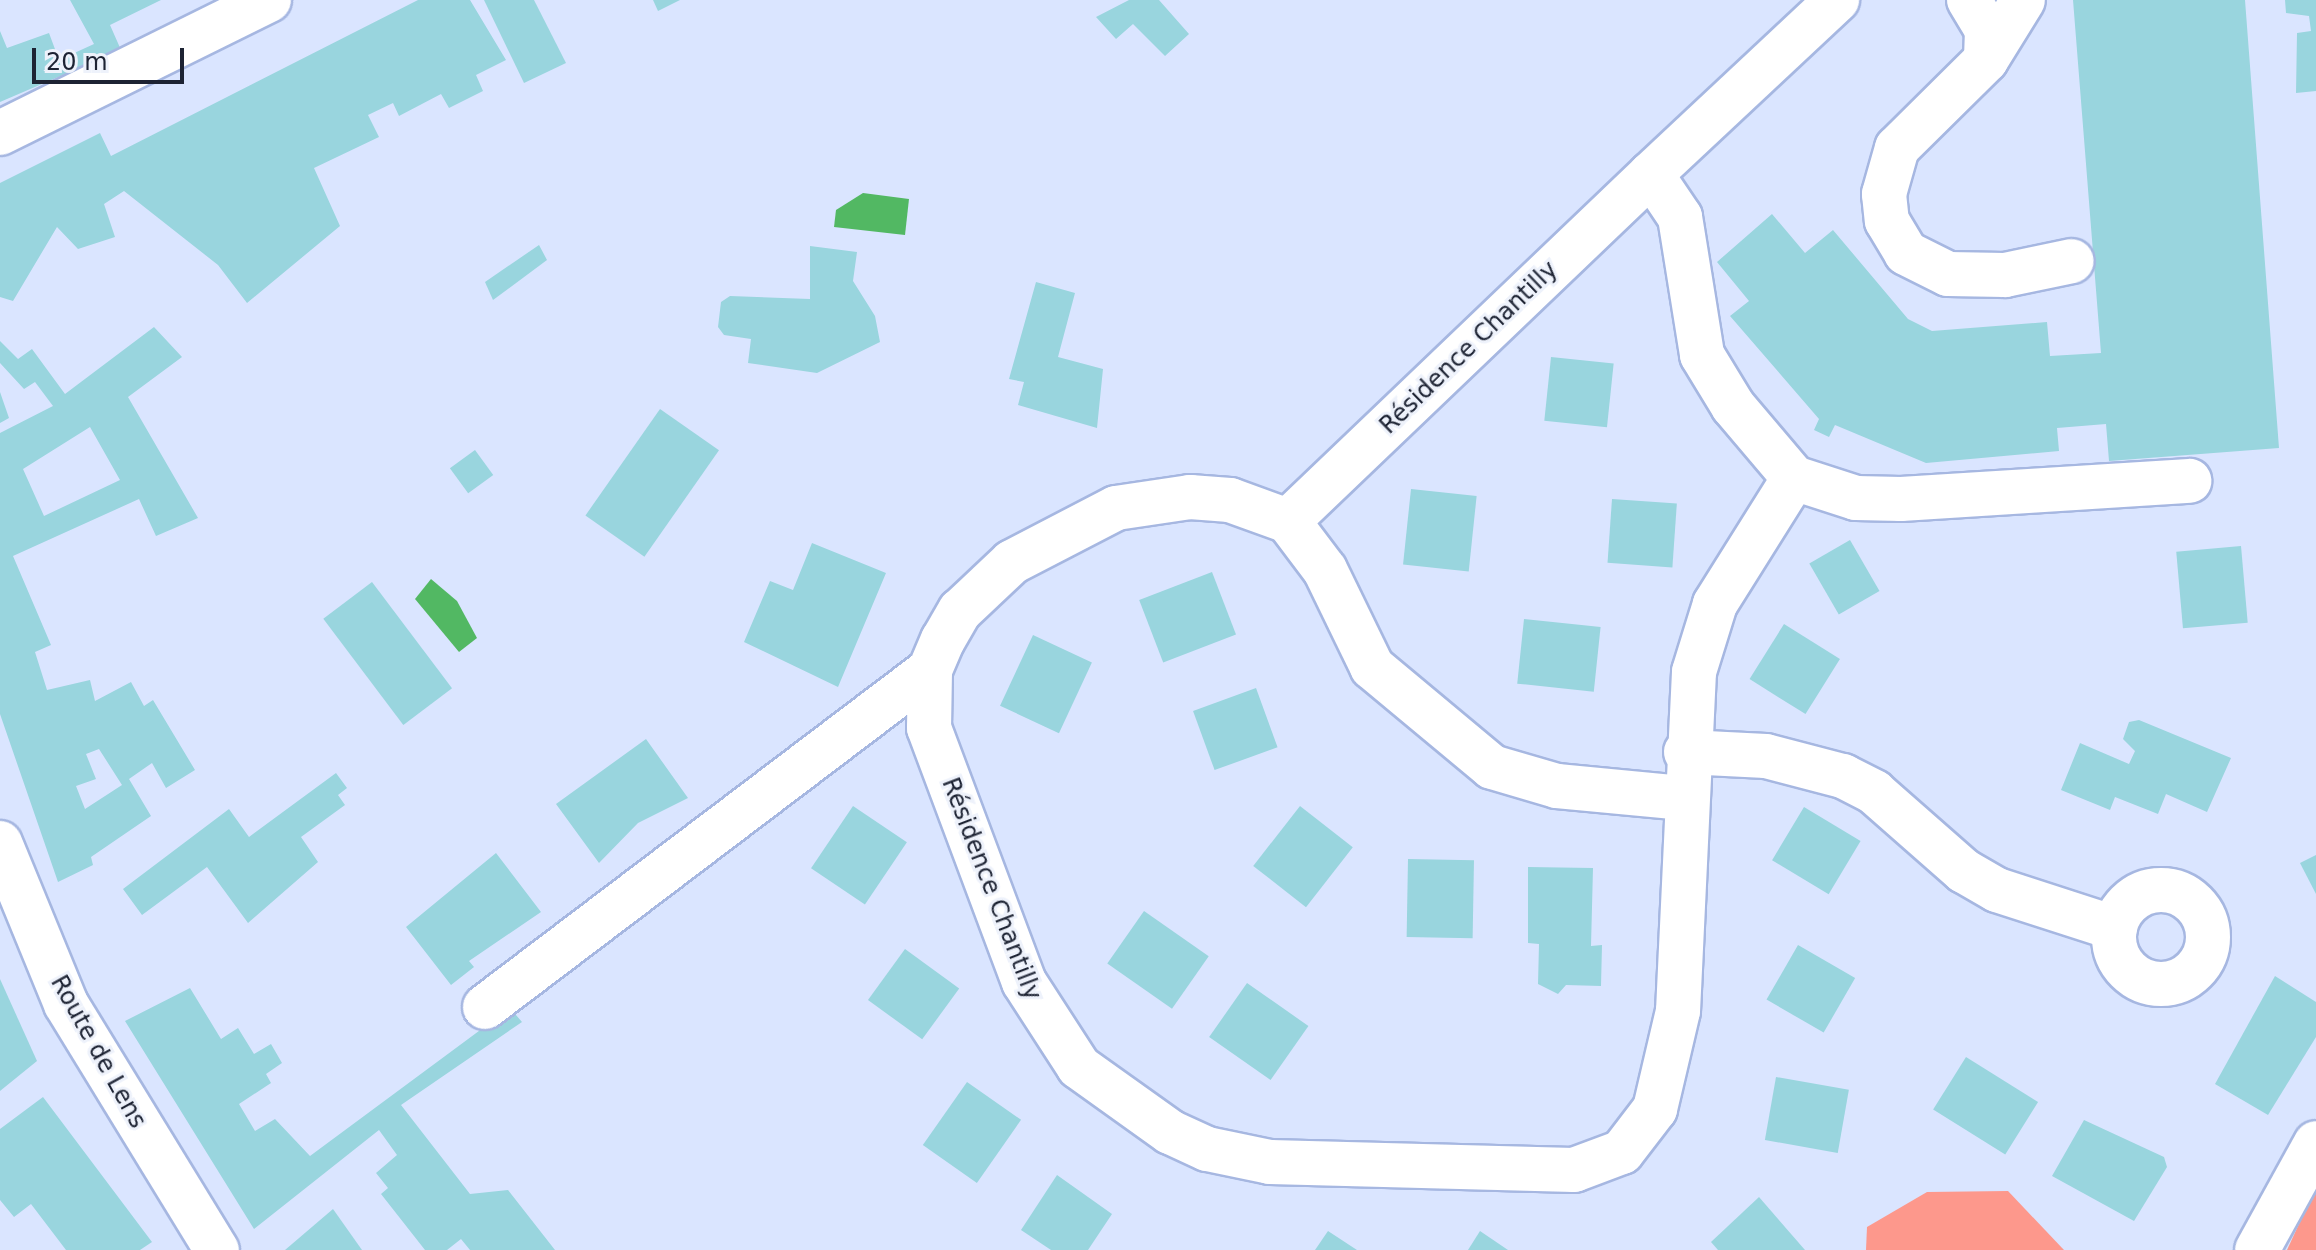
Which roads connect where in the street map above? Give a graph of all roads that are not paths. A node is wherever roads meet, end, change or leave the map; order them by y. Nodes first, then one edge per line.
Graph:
1 (269, 0) edge
2 (1837, 0) edge
3 (1969, 0) edge
4 (2023, 0) edge
5 (1986, 60) junction
6 (0, 133) edge
7 (1651, 174) junction
8 (2072, 261) dead end
9 (1794, 478) junction
10 (2189, 481) dead end
11 (1288, 521) junction
12 (930, 670) junction
13 (1686, 752) junction
14 (1684, 798) junction
15 (0, 843) edge
16 (2115, 928) dead end
17 (485, 1007) dead end
18 (2316, 1143) edge
19 (217, 1250) edge
20 (2257, 1250) edge

1 - 6 street
2 - 7 street, Résidence Chantilly
3 - 5 street
4 - 5 street
5 - 8 street
7 - 9 street
7 - 11 street, Résidence Chantilly
9 - 10 street
9 - 13 street, Résidence Chantilly
11 - 12 street, Résidence Chantilly
11 - 14 street
12 - 14 street, Résidence Chantilly
12 - 17 street
13 - 14 street, Résidence Chantilly
13 - 16 street
15 - 19 street, Route de Lens
18 - 20 street

